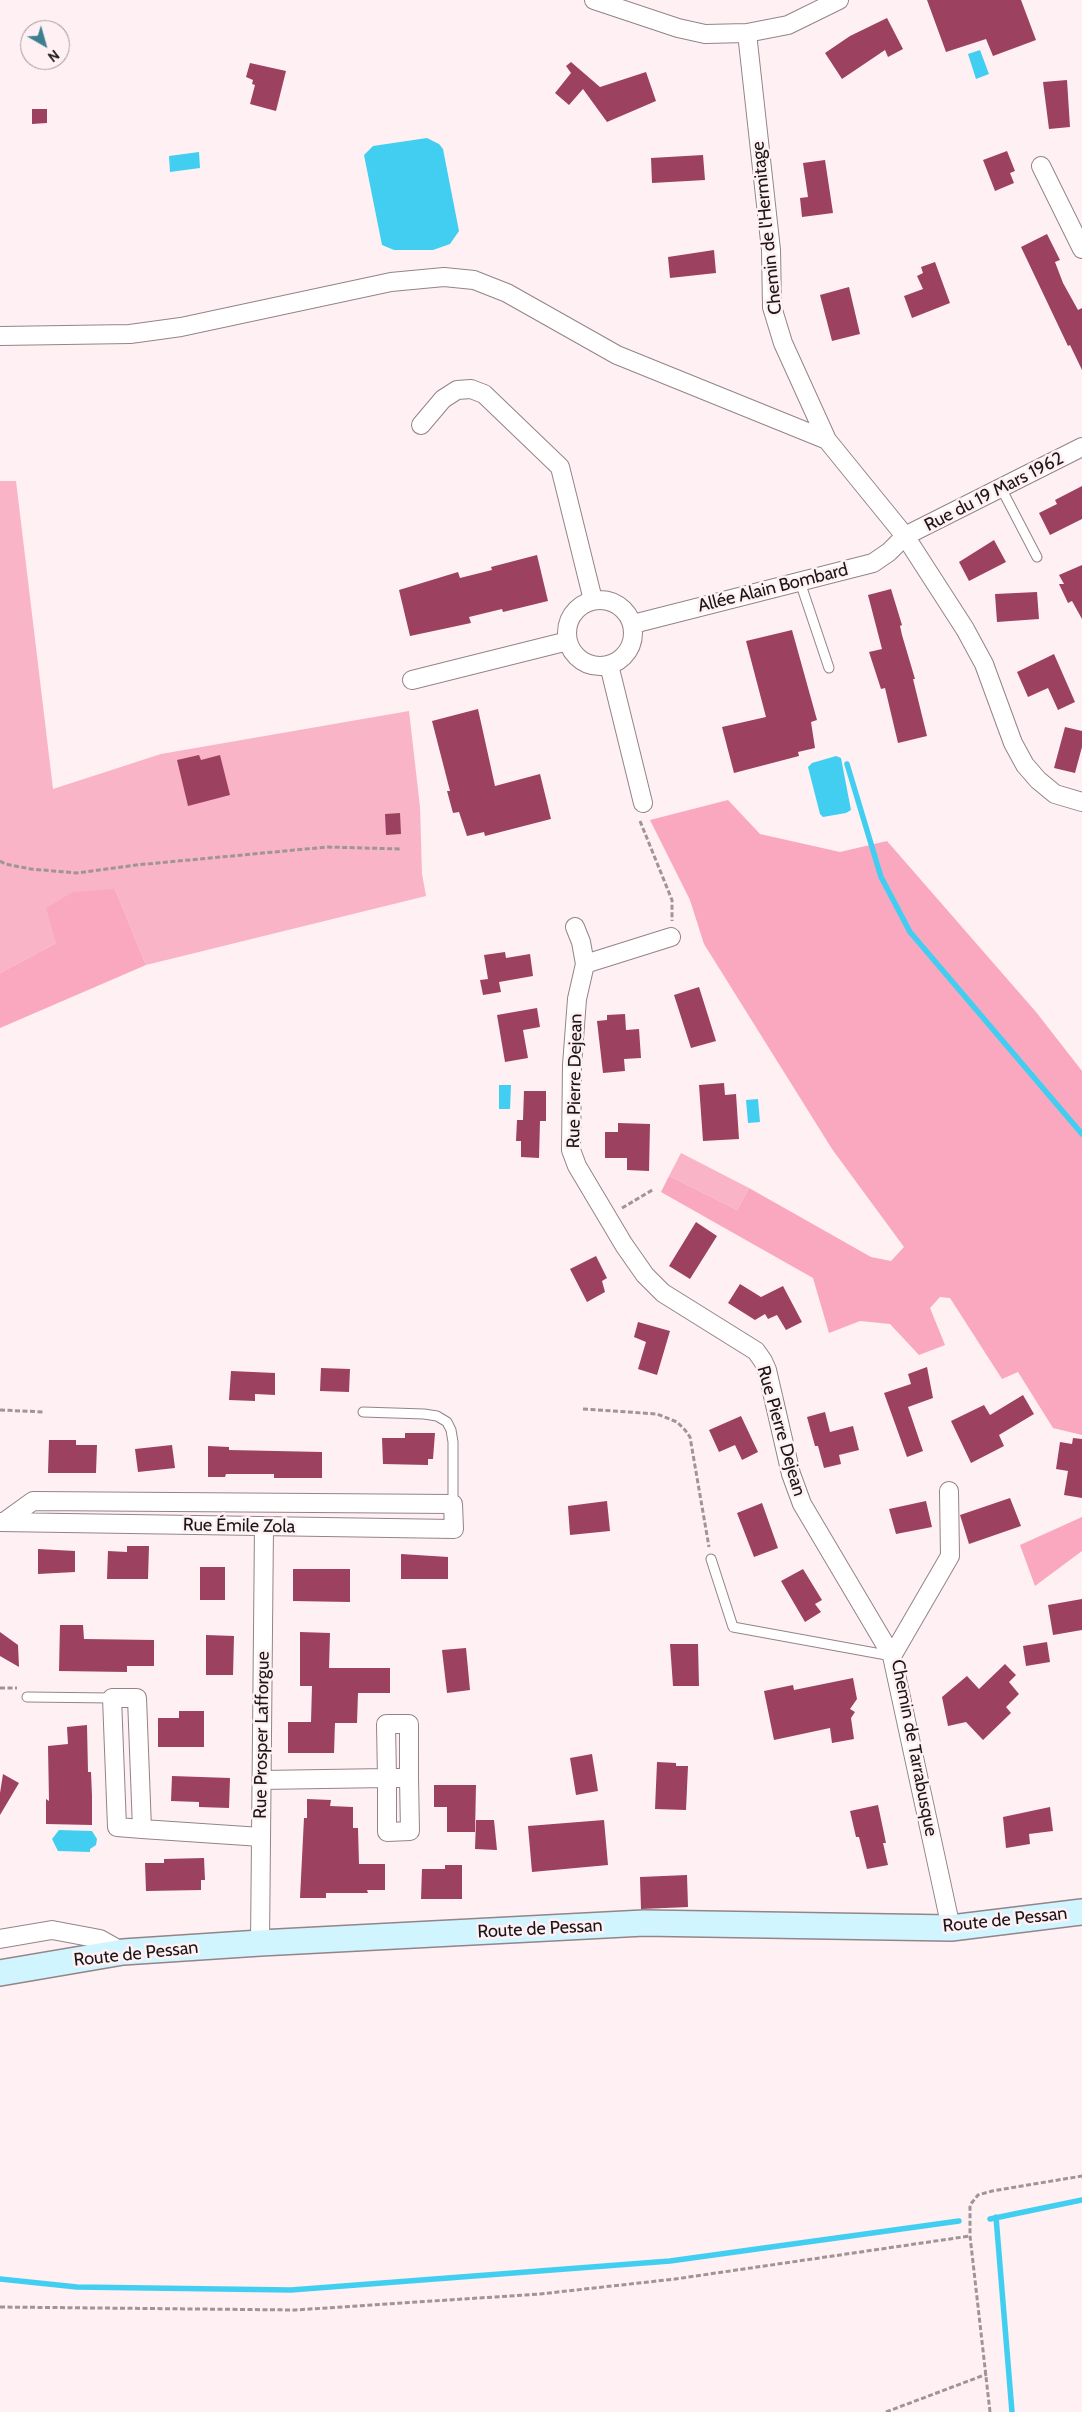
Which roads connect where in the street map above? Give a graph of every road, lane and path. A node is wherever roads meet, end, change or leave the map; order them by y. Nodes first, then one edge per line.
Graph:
1 (594, 0) edge
2 (839, 0) edge
3 (747, 33) junction
4 (1041, 166) dead end
5 (1081, 246) edge
6 (0, 336) edge
7 (421, 425) dead end
8 (827, 440) junction
9 (1082, 447) edge
10 (1001, 488) junction
11 (906, 536) junction
12 (1037, 556) dead end
13 (800, 582) junction
14 (593, 600) junction
15 (633, 624) junction
16 (568, 641) junction
17 (609, 665) junction
18 (829, 668) dead end
19 (412, 680) dead end
20 (1082, 802) edge
21 (643, 803) joint
22 (401, 849) dead end
23 (0, 861) edge
24 (575, 927) dead end
25 (671, 937) joint
26 (585, 964) junction
27 (654, 1189) dead end
28 (607, 1217) junction
29 (583, 1409) dead end
30 (0, 1410) edge
31 (45, 1412) dead end
32 (363, 1412) dead end
33 (949, 1491) dead end
34 (453, 1504) junction
35 (2, 1522) edge
36 (264, 1526) junction
37 (711, 1559) joint
38 (892, 1656) junction
39 (27, 1697) dead end
40 (112, 1698) junction
41 (386, 1778) junction
42 (409, 1778) junction
43 (261, 1780) junction
44 (142, 1829) junction
45 (261, 1837) junction
46 (1082, 1912) edge
47 (951, 1928) junction
48 (0, 1939) edge
49 (260, 1943) junction
50 (123, 1952) junction
51 (0, 1973) edge
52 (1082, 2176) edge
53 (970, 2236) junction
54 (0, 2307) edge
55 (987, 2374) junction
56 (886, 2412) edge
57 (990, 2412) edge

1 - 3 street
2 - 3 street
3 - 8 street, Chemin de l'Hermitage
4 - 5 street
6 - 8 street
7 - 14 street
8 - 11 street, Chemin de l'Hermitage
9 - 10 street, Rue du 19 Mars 1962
10 - 11 street, Rue du 19 Mars 1962
10 - 12 lane
11 - 13 street, Allée Alain Bombard
11 - 20 street, Chemin de l'Hermitage
13 - 15 street, Allée Alain Bombard
13 - 18 lane
14 - 15 street
14 - 16 street
15 - 17 street
16 - 17 street
16 - 19 street
17 - 21 street
21 - 25 path
22 - 23 path
24 - 26 street, Rue Pierre Dejean
25 - 26 street
26 - 28 street, Rue Pierre Dejean
27 - 28 path
28 - 38 street, Rue Pierre Dejean
29 - 37 path
30 - 31 path
32 - 34 lane
33 - 38 street, Chemin de Tarrabusque
34 - 35 street
34 - 36 street, Rue Émile Zola
35 - 36 street, Rue Émile Zola
36 - 43 street, Rue Prosper Lafforgue
37 - 38 lane
38 - 47 street, Chemin de Tarrabusque
39 - 40 lane
40 - 44 street
40 - 44 street
41 - 42 street
41 - 42 street
41 - 42 street
41 - 43 street
43 - 45 street, Rue Prosper Lafforgue
44 - 45 street
45 - 49 street, Rue Prosper Lafforgue
46 - 47 main road, Route de Pessan
47 - 49 main road, Route de Pessan
48 - 50 street
49 - 50 main road, Route de Pessan
50 - 51 main road, Route de Pessan
52 - 53 path
53 - 54 path
53 - 55 path
55 - 56 path
55 - 57 path

